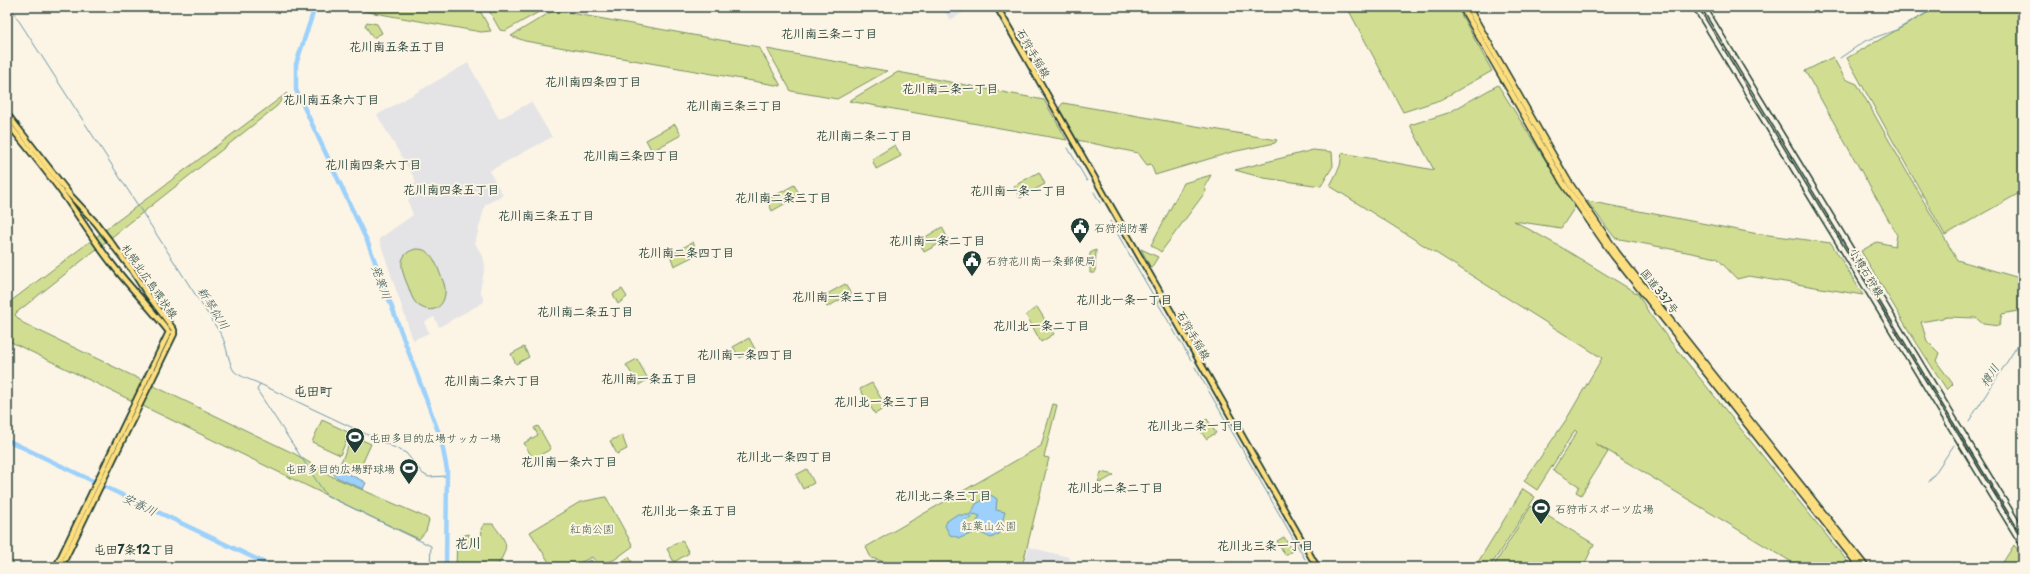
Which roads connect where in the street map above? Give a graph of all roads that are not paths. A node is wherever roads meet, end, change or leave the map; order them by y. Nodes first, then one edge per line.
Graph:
1 (997, 7) edge
2 (1462, 7) edge
3 (1468, 7) edge
4 (1695, 7) edge
5 (1704, 7) edge
6 (7, 114) edge
7 (7, 122) edge
8 (101, 479) junction
9 (97, 488) junction
10 (2023, 532) edge
11 (2023, 546) edge
12 (56, 567) edge
13 (61, 567) edge
14 (1317, 567) edge
15 (1860, 567) edge
16 (1866, 567) edge

1 - 14 main road, 石狩手稲線
2 - 15 highway, 国道337号
3 - 16 highway, 国道337号
4 - 11 main road, 小樽石狩線
5 - 10 main road, 小樽石狩線
6 - 8 main road, 札幌北広島環状線
7 - 8 main road, 札幌北広島環状線
8 - 9 main road, 札幌北広島環状線
9 - 12 main road, 札幌北広島環状線
9 - 13 main road, 札幌北広島環状線

